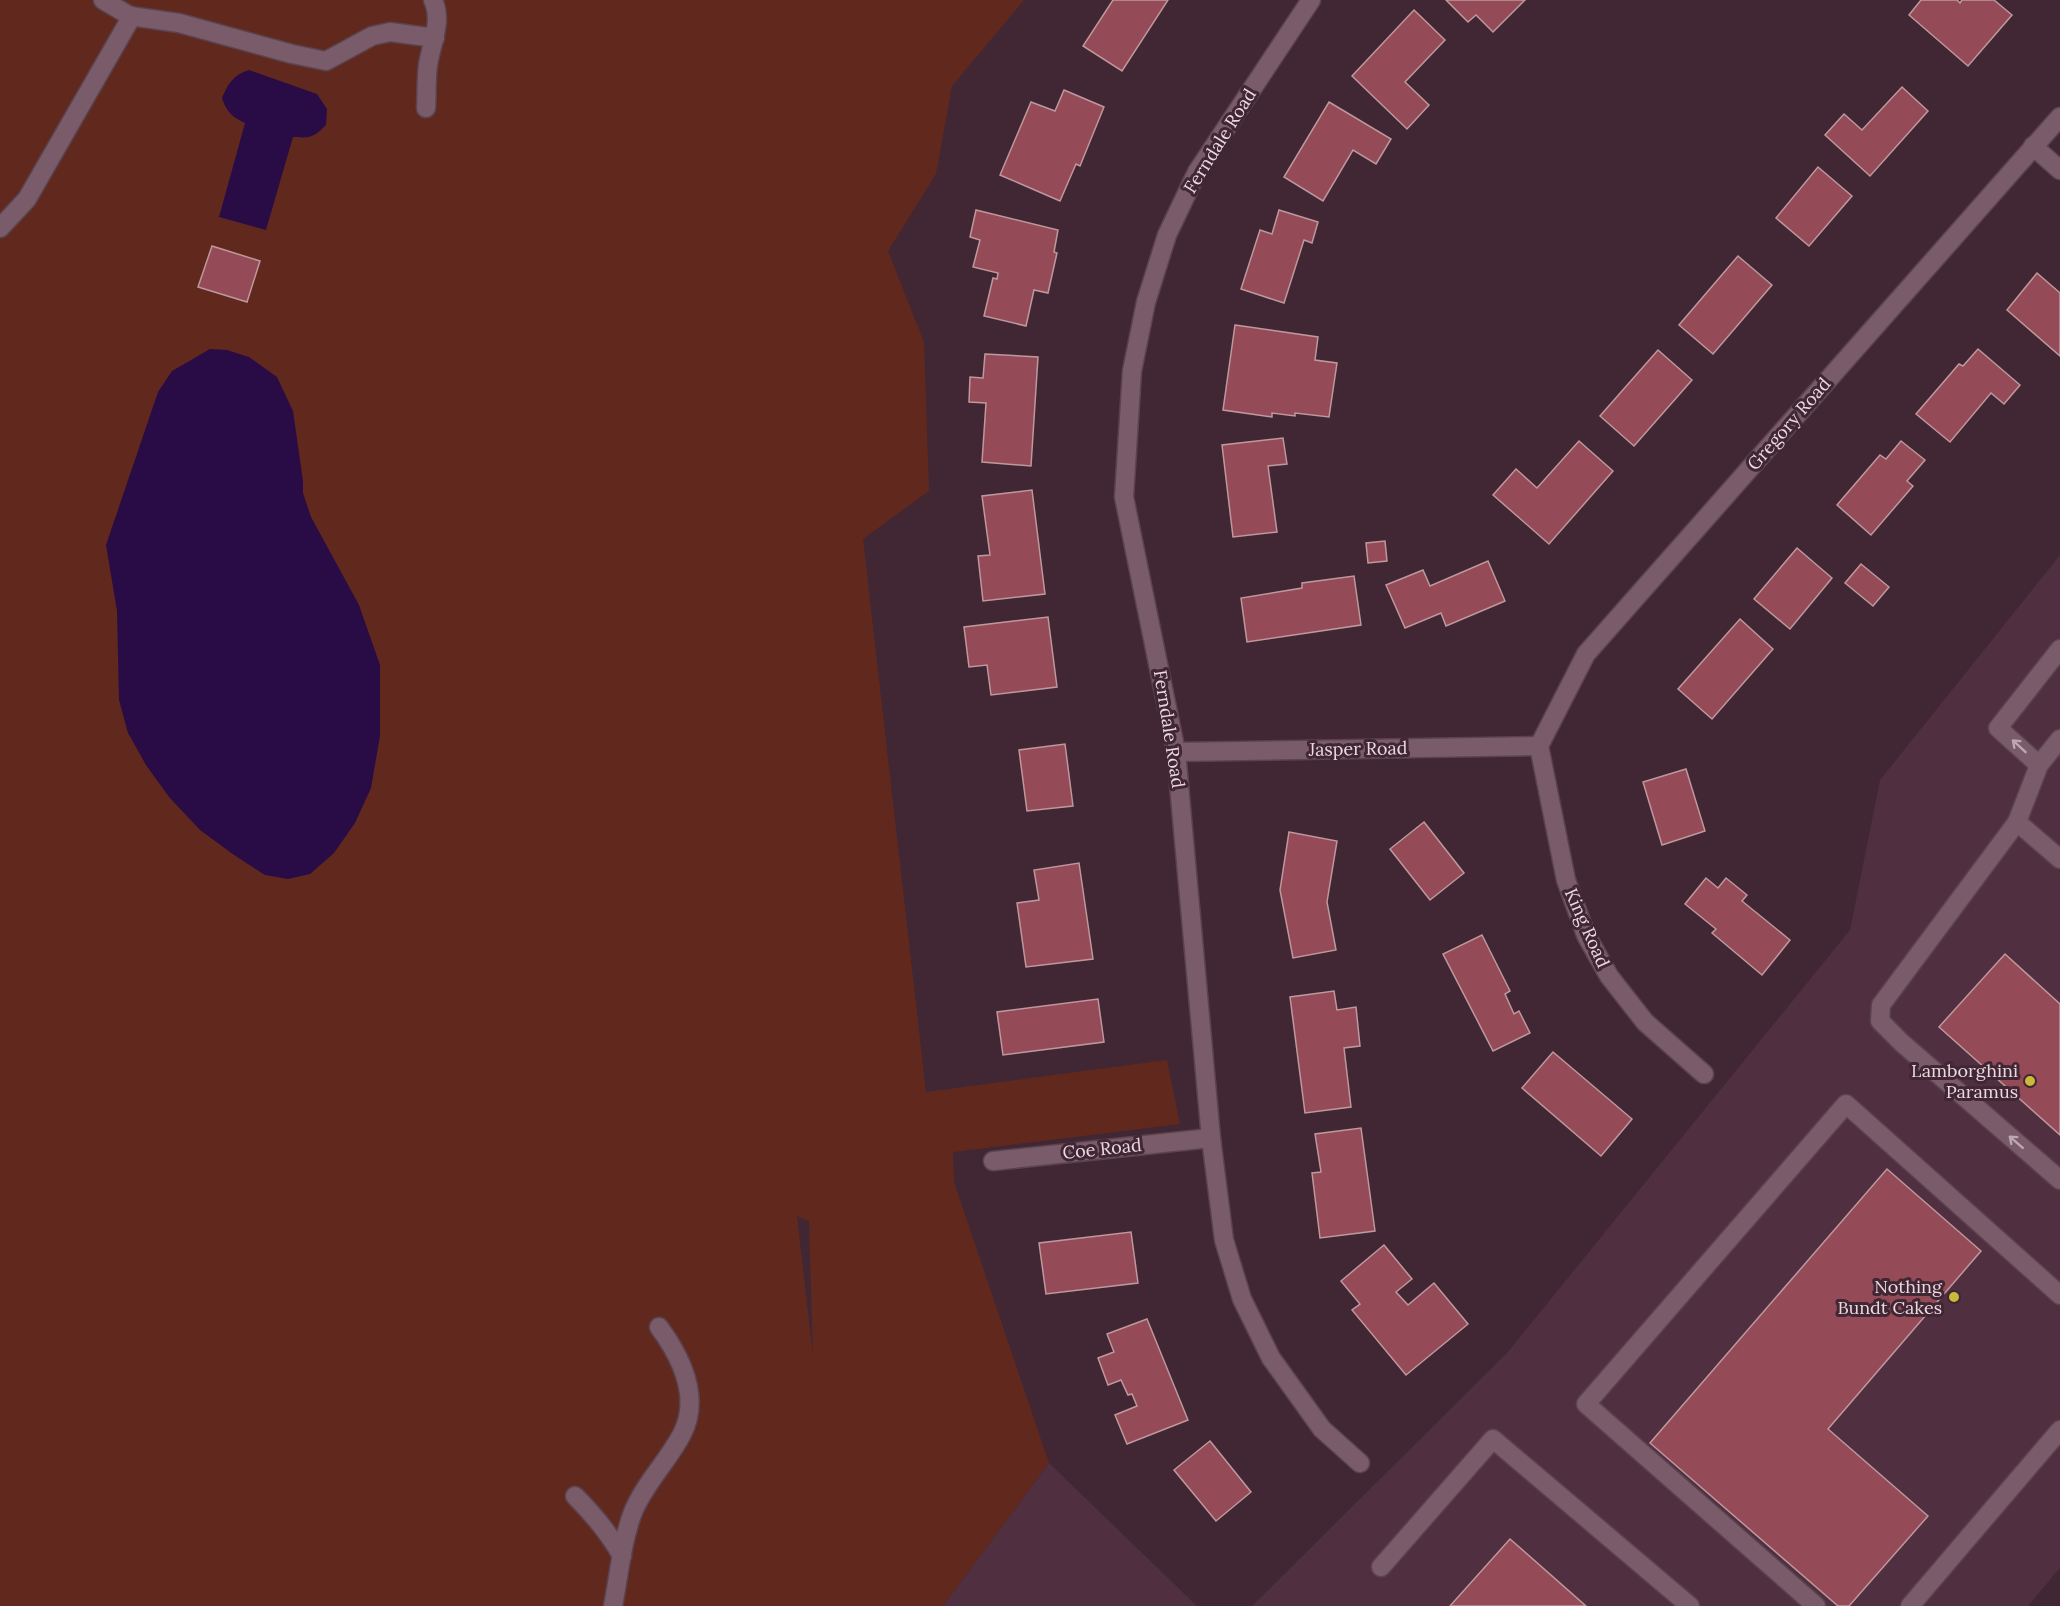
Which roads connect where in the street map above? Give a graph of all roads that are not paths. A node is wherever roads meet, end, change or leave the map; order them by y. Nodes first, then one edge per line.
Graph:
1 (103, 0) edge
2 (433, 0) edge
3 (1311, 0) edge
4 (132, 16) junction
5 (435, 38) junction
6 (426, 108) dead end
7 (2060, 117) edge
8 (2033, 146) junction
9 (2060, 170) edge
10 (0, 228) edge
11 (2060, 649) edge
12 (2060, 739) edge
13 (1539, 746) junction
14 (1176, 752) junction
15 (2039, 765) junction
16 (2017, 822) junction
17 (2060, 859) edge
18 (1704, 1074) dead end
19 (1211, 1138) junction
20 (993, 1161) dead end
21 (2060, 1180) edge
22 (2060, 1295) edge
23 (659, 1327) dead end
24 (2060, 1430) edge
25 (1360, 1463) dead end
26 (575, 1496) dead end
27 (622, 1556) junction
28 (1381, 1567) dead end
29 (613, 1606) edge
30 (1690, 1606) edge
31 (1816, 1606) edge
32 (1910, 1606) edge

1 - 4 street
2 - 5 street
3 - 14 street, Ferndale Road
4 - 5 street
4 - 10 street
5 - 6 street
7 - 8 street, Gregory Road
8 - 9 street
8 - 13 street, Gregory Road
15 -> 11 street
12 - 15 street
13 - 14 street, Jasper Road
13 - 18 street, King Road
14 - 19 street, Ferndale Road
15 - 16 street
16 - 17 street
21 -> 16 street
19 - 20 street, Coe Road
19 - 25 street, Ferndale Road
22 - 31 street
23 - 27 street
24 - 32 street
26 - 27 street
27 - 29 street
28 - 30 street

